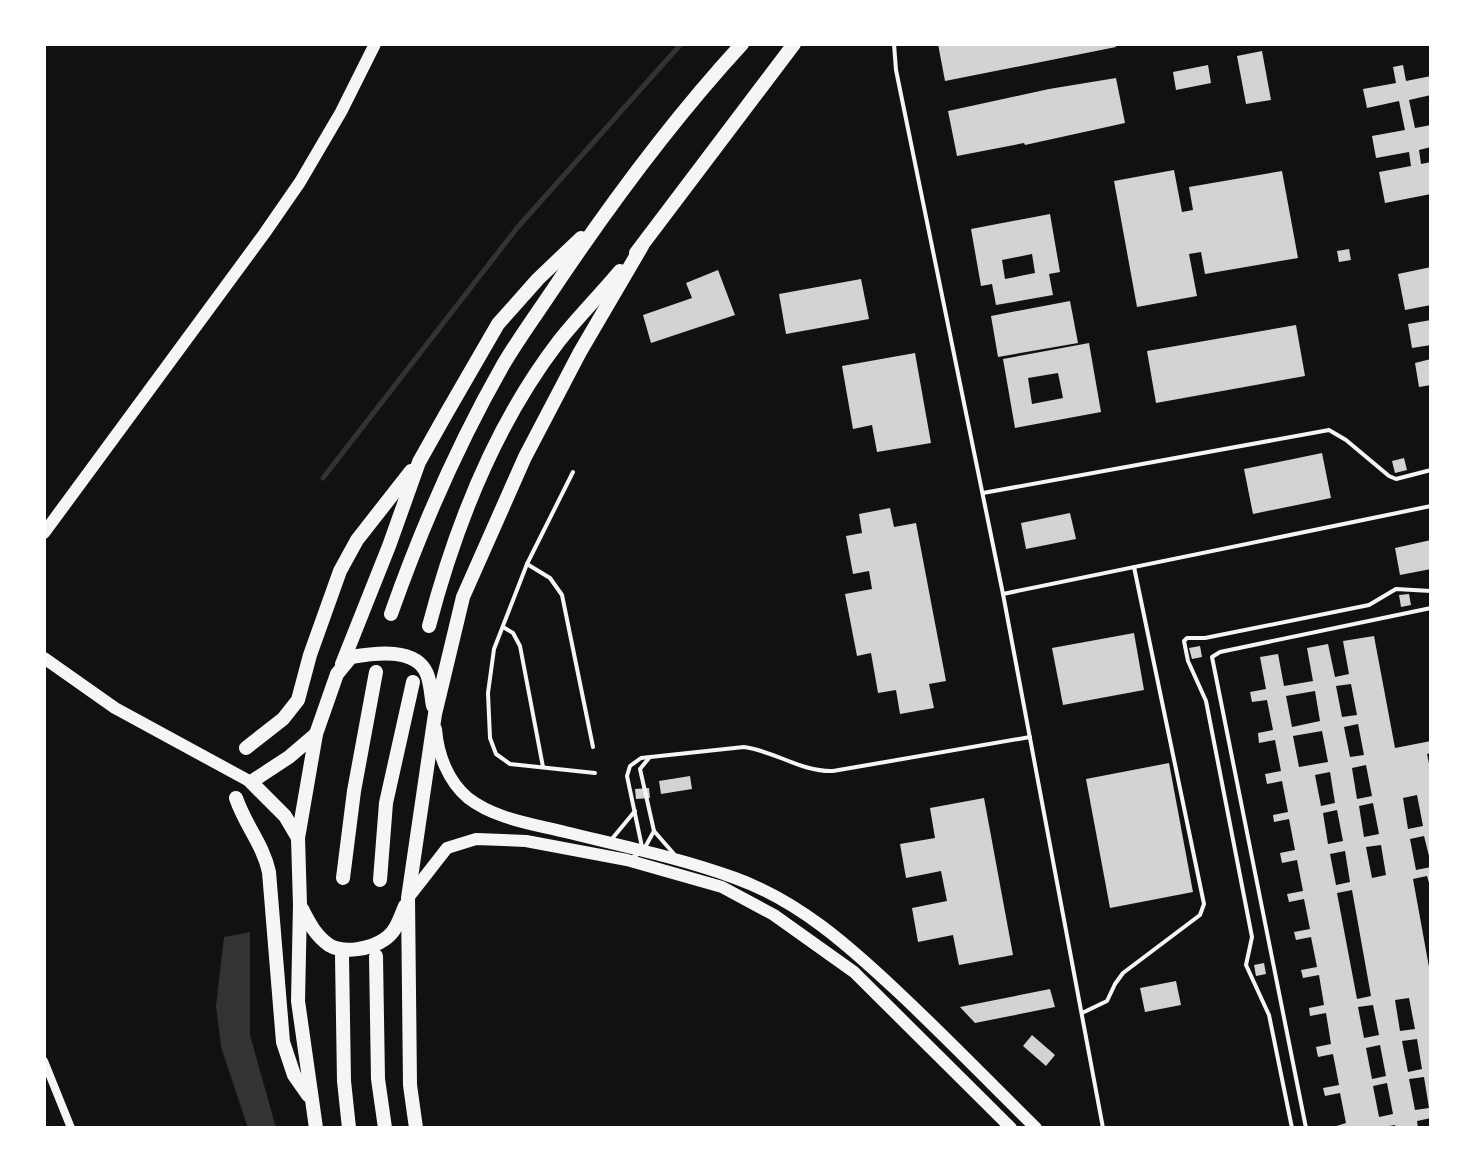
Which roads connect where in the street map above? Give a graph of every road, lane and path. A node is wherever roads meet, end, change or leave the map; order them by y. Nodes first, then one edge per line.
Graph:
1 (375, 44) edge
2 (742, 44) edge
3 (794, 44) edge
4 (894, 44) edge
5 (602, 218) junction
6 (642, 246) junction
7 (419, 462) junction
8 (1431, 470) edge
9 (573, 472) dead end
10 (983, 493) junction
11 (1431, 506) edge
12 (44, 533) edge
13 (527, 564) junction
14 (1134, 567) junction
15 (1431, 591) edge
16 (1003, 594) junction
17 (1431, 608) edge
18 (391, 614) dead end
19 (429, 626) dead end
20 (503, 626) junction
21 (44, 658) edge
22 (376, 672) dead end
23 (337, 674) junction
24 (413, 682) dead end
25 (435, 714) junction
26 (316, 734) junction
27 (1030, 737) junction
28 (593, 747) dead end
29 (246, 748) dead end
30 (651, 756) junction
31 (543, 767) junction
32 (595, 773) dead end
33 (251, 782) junction
34 (236, 798) dead end
35 (635, 811) junction
36 (654, 831) junction
37 (298, 838) junction
38 (608, 843) junction
39 (643, 851) junction
40 (627, 860) junction
41 (681, 861) junction
42 (646, 866) junction
43 (343, 878) dead end
44 (380, 880) dead end
45 (408, 898) junction
46 (300, 905) junction
47 (342, 956) dead end
48 (376, 956) dead end
49 (1081, 1013) junction
50 (44, 1061) edge
51 (310, 1098) junction
52 (71, 1128) edge
53 (316, 1128) edge
54 (349, 1128) edge
55 (385, 1128) edge
56 (416, 1128) edge
57 (1011, 1128) edge
58 (1036, 1128) edge
59 (1103, 1128) edge
60 (1292, 1128) edge
61 (1306, 1128) edge

1 - 12 main road
2 - 5 highway
3 - 6 highway
4 - 10 lane
5 - 7 highway
5 - 18 highway
6 - 19 highway
6 - 25 highway
7 - 23 highway
7 - 29 highway
8 - 10 lane
9 - 13 lane
10 - 16 lane
11 - 14 lane
13 - 20 lane
13 - 28 lane
14 - 16 lane
14 - 49 lane
15 - 60 lane
16 - 27 lane
17 - 61 lane
20 - 31 lane
20 - 31 lane
21 - 33 main road
22 - 43 highway
23 - 25 highway
23 - 26 highway
24 - 44 highway
25 - 38 main road
25 - 45 highway
26 - 33 highway
26 - 37 highway
27 - 30 lane
27 - 49 lane
30 - 35 lane
30 - 36 lane
31 - 32 lane
33 - 37 highway
34 - 51 highway
35 - 38 lane
35 - 39 lane
36 - 39 lane
36 - 41 lane
37 - 46 highway
38 - 39 main road
39 - 40 lane
39 - 41 main road
39 - 42 lane
40 - 42 main road
40 - 45 main road
41 - 58 main road
42 - 57 main road
45 - 46 highway
45 - 56 highway
46 - 51 highway
47 - 54 highway
48 - 55 highway
49 - 59 lane
50 - 52 street
51 - 53 highway

